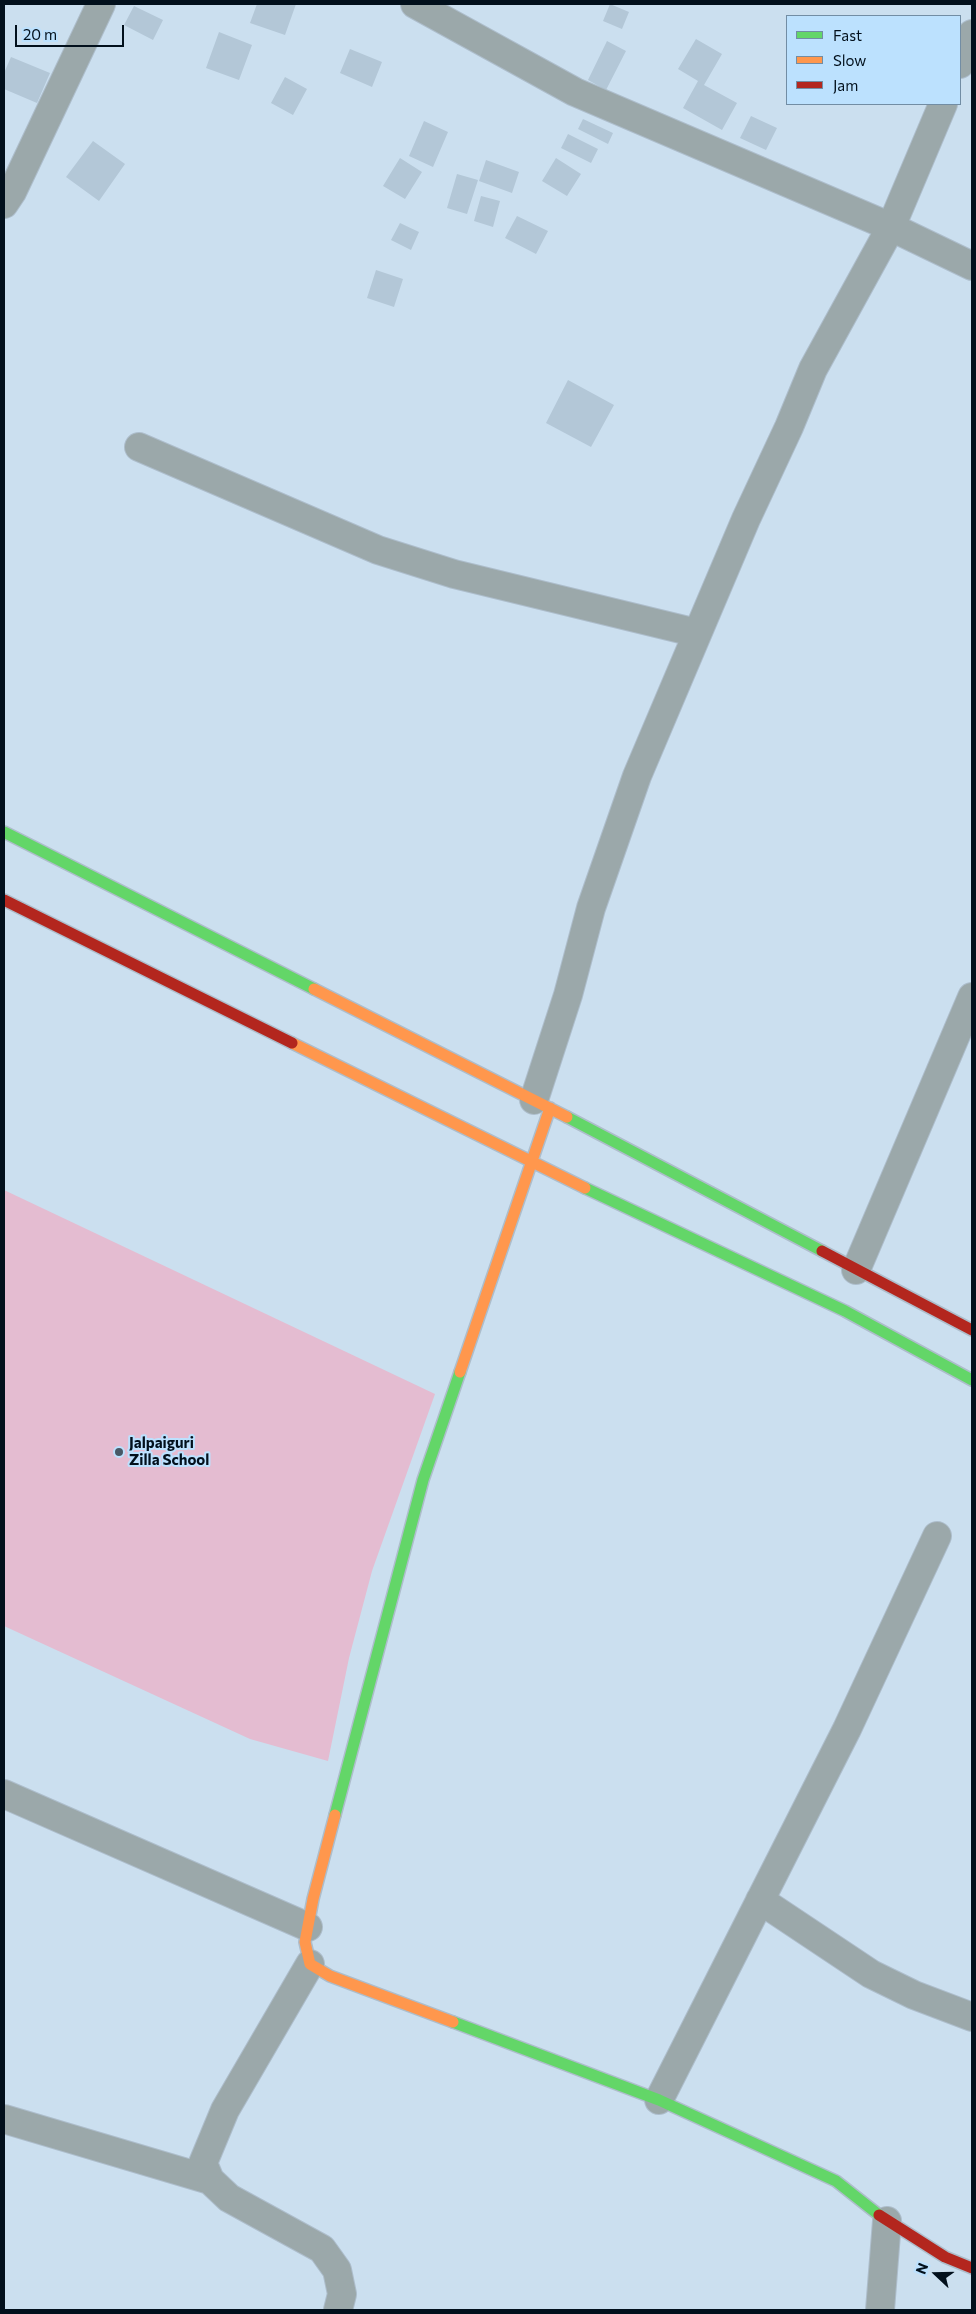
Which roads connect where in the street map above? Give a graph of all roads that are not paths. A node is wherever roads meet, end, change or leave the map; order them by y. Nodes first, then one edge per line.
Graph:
1 (101, 4) edge
2 (415, 4) edge
3 (972, 34) edge
4 (961, 62) edge
5 (943, 105) edge
6 (4, 204) edge
7 (891, 228) junction
8 (972, 266) edge
9 (139, 447) dead end
10 (697, 633) junction
11 (4, 832) edge
12 (4, 900) edge
13 (972, 997) edge
14 (542, 1104) junction
15 (532, 1162) junction
16 (856, 1270) junction
17 (972, 1330) edge
18 (972, 1380) edge
19 (937, 1536) dead end
20 (4, 1794) edge
21 (760, 1900) junction
22 (308, 1927) junction
23 (310, 1964) junction
24 (972, 2017) edge
25 (659, 2100) junction
26 (4, 2119) edge
27 (210, 2180) junction
28 (887, 2221) junction
29 (972, 2268) edge
30 (338, 2310) edge
31 (880, 2310) edge

1 - 6 street
2 - 7 street
3 - 4 street
5 - 7 street
7 - 8 street
7 - 10 street
9 - 10 street
10 - 14 street
11 - 14 street
12 - 15 street
13 - 16 street
14 - 15 street
14 - 16 street
15 - 18 street
15 - 22 street
16 - 17 street
19 - 21 street
20 - 22 street
21 - 24 street
21 - 25 street
22 - 23 street
23 - 25 street
23 - 27 street
25 - 28 street
26 - 27 street
27 - 30 street
28 - 29 street
28 - 31 street

